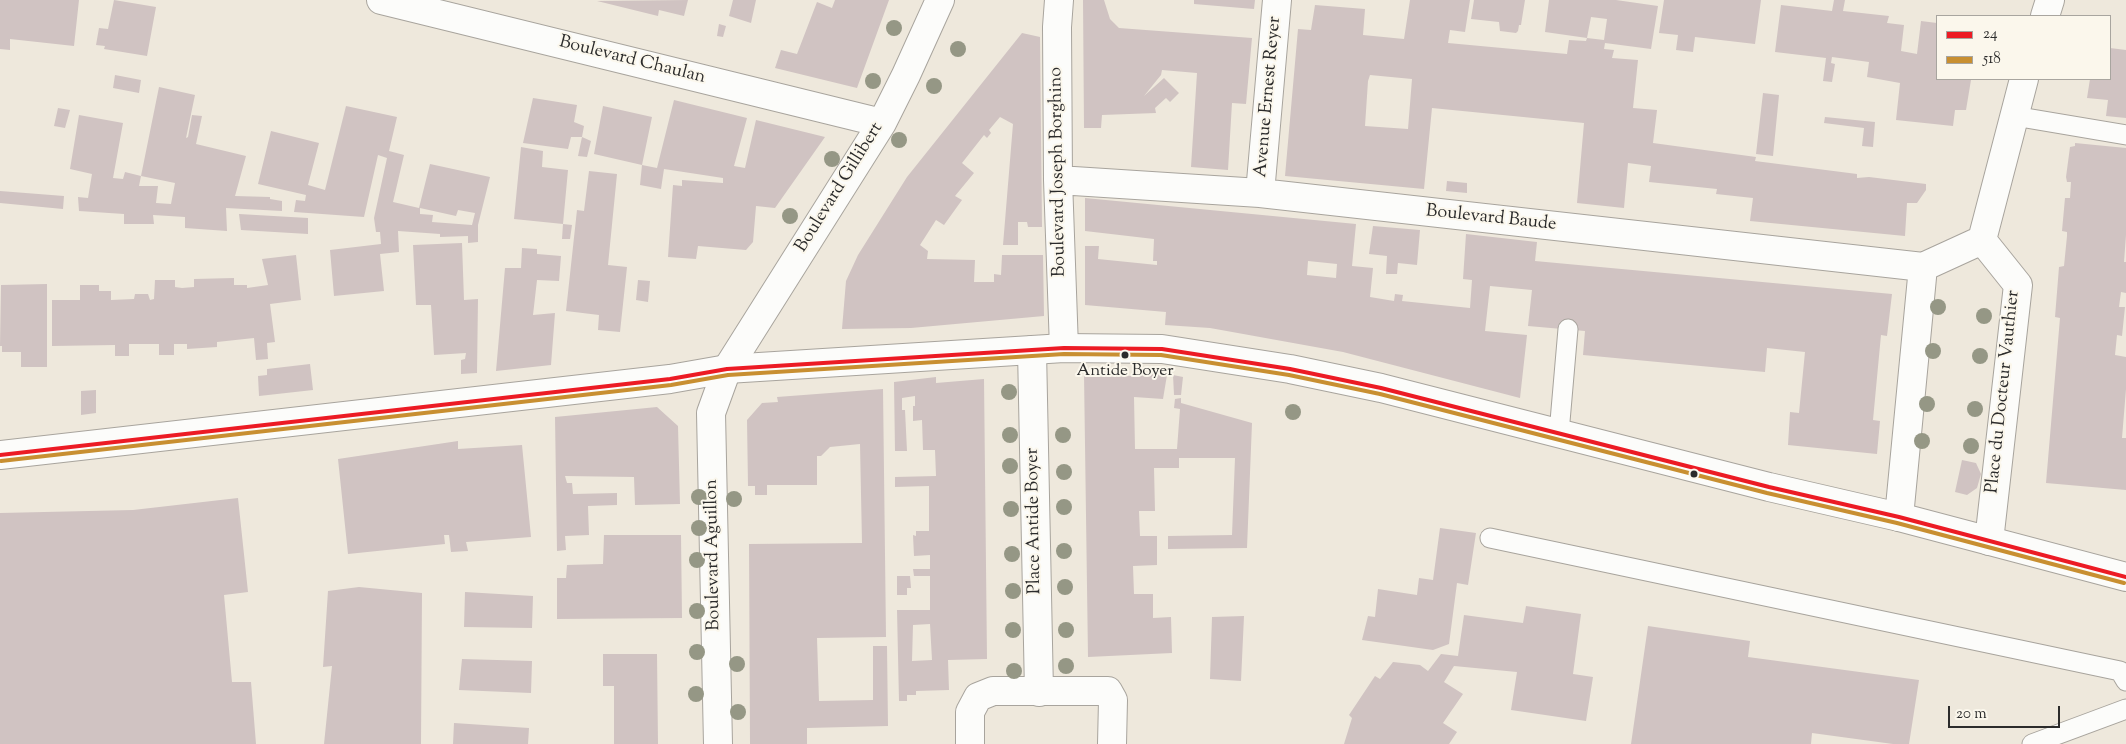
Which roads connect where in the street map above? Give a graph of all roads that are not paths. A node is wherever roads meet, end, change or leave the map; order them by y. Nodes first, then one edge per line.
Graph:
1 (381, 0) edge
2 (940, 0) edge
3 (1277, 0) edge
4 (2050, 0) edge
5 (1054, 4) edge
6 (2045, 15) edge
7 (2024, 80) edge
8 (2014, 116) junction
9 (882, 123) junction
10 (2126, 135) edge
11 (1058, 180) junction
12 (1260, 193) junction
13 (1982, 240) junction
14 (1923, 267) junction
15 (1568, 329) dead end
16 (1064, 348) junction
17 (1032, 350) junction
18 (726, 369) junction
19 (1559, 433) junction
20 (0, 455) edge
21 (1899, 518) junction
22 (1490, 538) dead end
23 (1989, 541) junction
24 (2126, 577) edge
25 (2126, 680) edge
26 (1039, 692) junction
27 (2126, 709) edge
28 (718, 744) edge
29 (970, 744) edge
30 (1112, 744) edge
31 (2032, 744) edge

1 - 9 street, Boulevard Chaulan
2 - 9 street, Boulevard Gillibert
3 - 12 street, Avenue Ernest Reyer
4 - 6 street
5 - 11 street, Boulevard Joseph Borghino
7 - 8 street
8 - 10 lane
8 - 13 street
9 - 18 street, Boulevard Gillibert
11 - 12 street, Boulevard Baude
11 - 16 street, Boulevard Joseph Borghino
12 - 14 street, Boulevard Baude
13 - 14 street
13 - 23 street, Place du Docteur Vauthier
14 - 21 street
15 - 19 lane
16 - 17 street
16 - 19 street
17 - 18 street
17 - 26 street, Place Antide Boyer
18 - 20 street
18 - 28 street, Boulevard Aguillon
19 - 21 street
21 - 23 street
22 - 25 lane
23 - 24 street
26 - 29 street
26 - 30 street
27 - 31 lane

